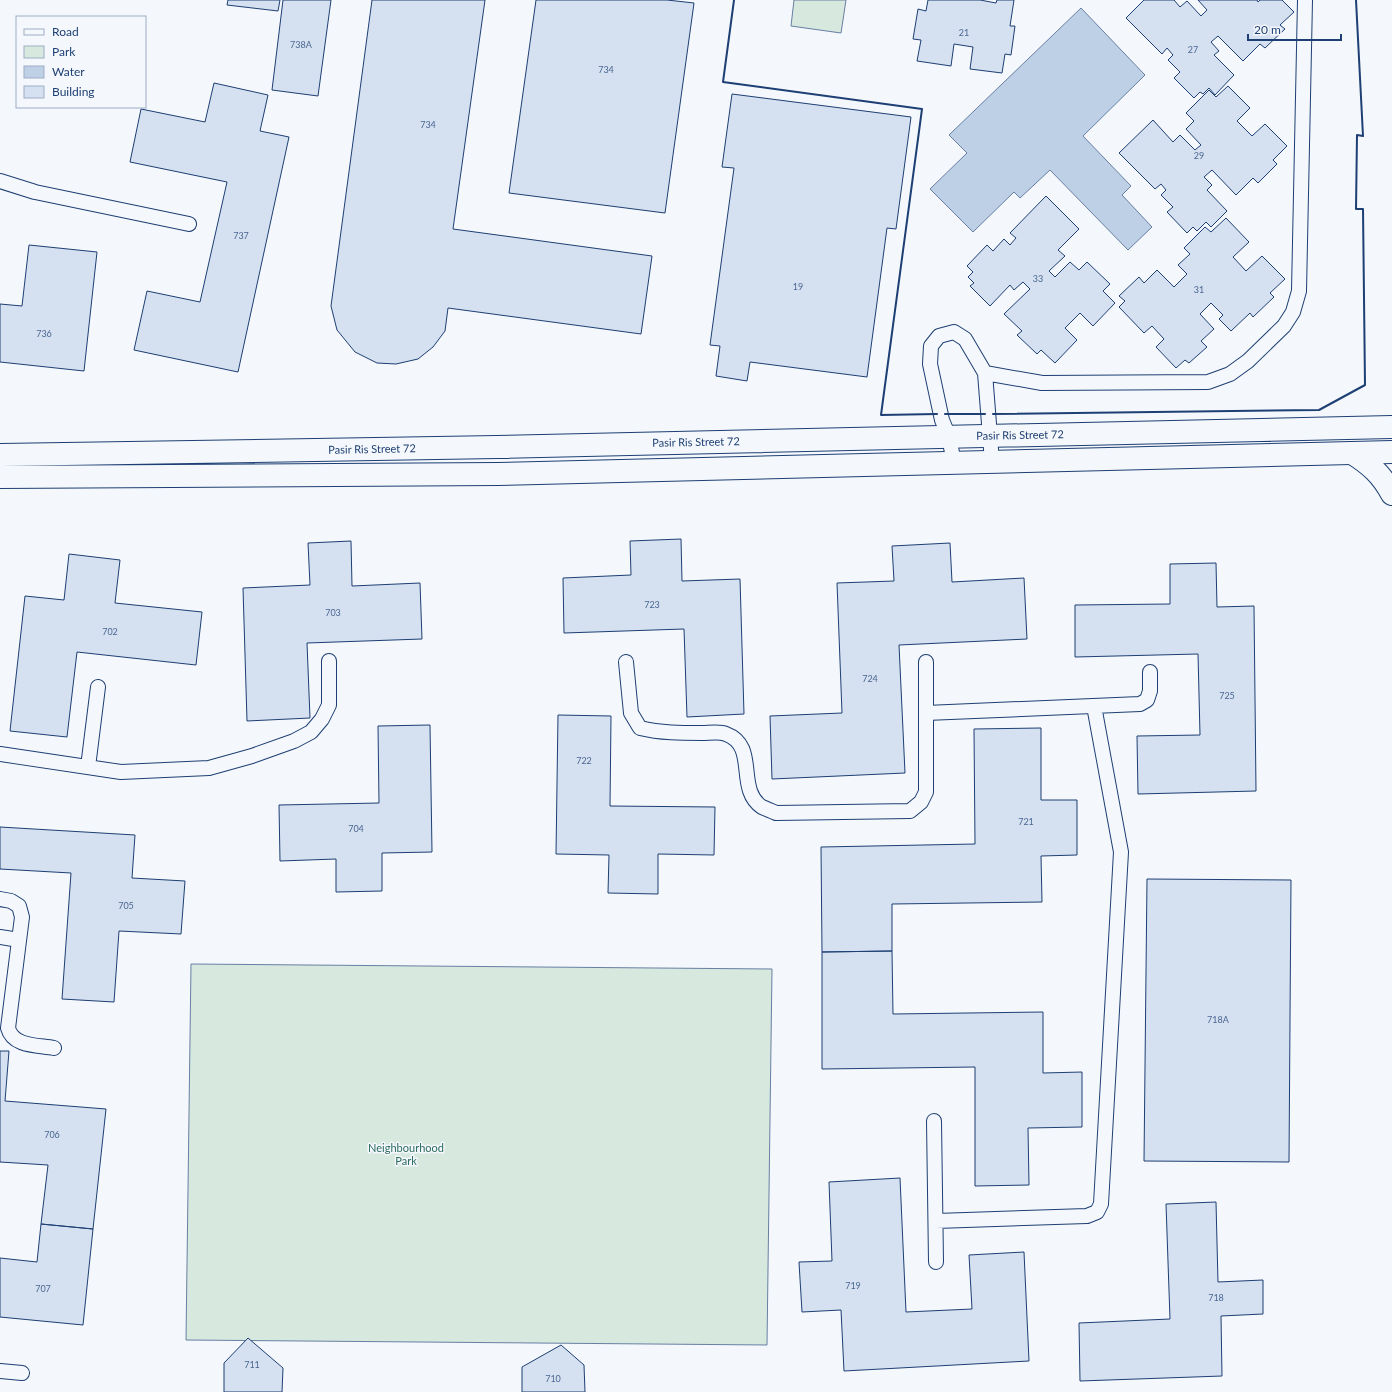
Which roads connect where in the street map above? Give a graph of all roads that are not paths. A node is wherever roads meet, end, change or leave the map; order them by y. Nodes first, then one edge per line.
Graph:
1 (1305, 0) edge
2 (0, 181) edge
3 (189, 224) dead end
4 (985, 373) junction
5 (1392, 427) edge
6 (990, 436) junction
7 (949, 437) junction
8 (1392, 452) edge
9 (1352, 453) junction
10 (0, 455) edge
11 (992, 462) junction
12 (954, 463) junction
13 (0, 477) edge
14 (1392, 494) edge
15 (329, 661) dead end
16 (626, 662) dead end
17 (926, 662) dead end
18 (1150, 672) dead end
19 (98, 687) dead end
20 (1094, 706) junction
21 (926, 713) junction
22 (0, 754) edge
23 (88, 767) junction
24 (0, 899) edge
25 (0, 937) edge
26 (19, 940) junction
27 (54, 1048) dead end
28 (934, 1121) dead end
29 (936, 1221) junction
30 (936, 1262) dead end
31 (0, 1371) edge
32 (22, 1373) dead end

1 - 4 lane
2 - 3 lane
4 - 6 lane
4 - 7 lane
5 - 6 street, Pasir Ris Street 72
6 - 7 street, Pasir Ris Street 72
6 - 11 lane
7 - 10 street, Pasir Ris Street 72
7 - 12 lane
8 - 9 street
9 - 11 street
9 - 14 street
11 - 12 street
12 - 13 street
15 - 23 lane
16 - 21 lane
17 - 21 lane
18 - 20 lane
19 - 23 lane
20 - 21 lane
20 - 29 lane
22 - 23 lane
24 - 26 lane
25 - 26 lane
26 - 27 lane
28 - 29 lane
29 - 30 lane
31 - 32 lane

